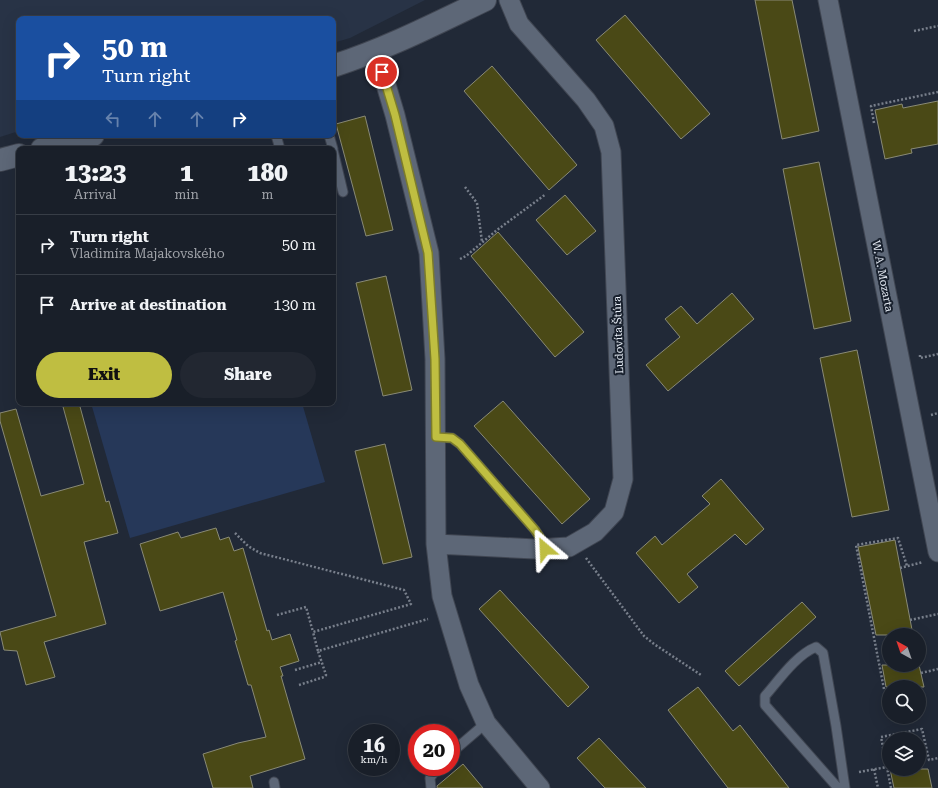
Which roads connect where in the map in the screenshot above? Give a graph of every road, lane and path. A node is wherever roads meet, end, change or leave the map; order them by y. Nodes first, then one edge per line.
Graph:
1 (485, 0) edge
2 (509, 0) edge
3 (828, 0) edge
4 (938, 26) edge
5 (914, 31) dead end
6 (376, 51) junction
7 (336, 65) edge
8 (938, 92) edge
9 (871, 106) dead end
10 (82, 138) edge
11 (53, 146) edge
12 (16, 156) edge
13 (0, 160) edge
14 (336, 163) edge
15 (465, 187) dead end
16 (343, 192) dead end
17 (546, 194) dead end
18 (482, 243) junction
19 (460, 259) dead end
20 (938, 413) edge
21 (927, 415) dead end
22 (436, 437) junction
23 (235, 533) dead end
24 (436, 544) junction
25 (545, 549) junction
26 (585, 556) dead end
27 (932, 557) edge
28 (907, 566) junction
29 (900, 568) dead end
30 (938, 614) edge
31 (278, 615) dead end
32 (429, 619) dead end
33 (910, 620) dead end
34 (313, 632) junction
35 (318, 651) junction
36 (322, 662) junction
37 (938, 669) edge
38 (295, 670) dead end
39 (921, 673) dead end
40 (701, 675) dead end
41 (882, 680) edge
42 (299, 685) dead end
43 (486, 723) junction
44 (907, 732) edge
45 (923, 732) edge
46 (460, 745) edge
47 (926, 747) edge
48 (938, 758) edge
49 (882, 767) edge
50 (874, 769) junction
51 (859, 772) dead end
52 (431, 776) edge
53 (889, 776) edge
54 (431, 788) edge
55 (540, 788) edge
56 (838, 788) edge
57 (845, 788) edge
58 (878, 788) edge
59 (891, 788) edge

1 - 6 street
2 - 25 street, Ludovíta Štúra
3 - 27 street, W. A. Mozarta
4 - 5 path
6 - 7 street
6 - 22 street
8 - 9 path
10 - 11 street
12 - 13 street
14 - 16 lane
15 - 18 path
17 - 18 path
18 - 19 path
20 - 21 path
22 - 24 street
22 - 25 lane
23 - 34 path
24 - 25 street, Ludovíta Štúra
24 - 43 street
26 - 40 path
27 - 28 path
28 - 29 path
28 - 41 path
30 - 33 path
31 - 34 path
32 - 35 path
34 - 35 path
35 - 36 path
36 - 38 path
36 - 42 path
37 - 39 path
43 - 46 lane
43 - 55 street
44 - 45 path
47 - 48 path
49 - 50 path
50 - 51 path
50 - 58 path
52 - 54 lane
53 - 59 path
56 - 57 lane

